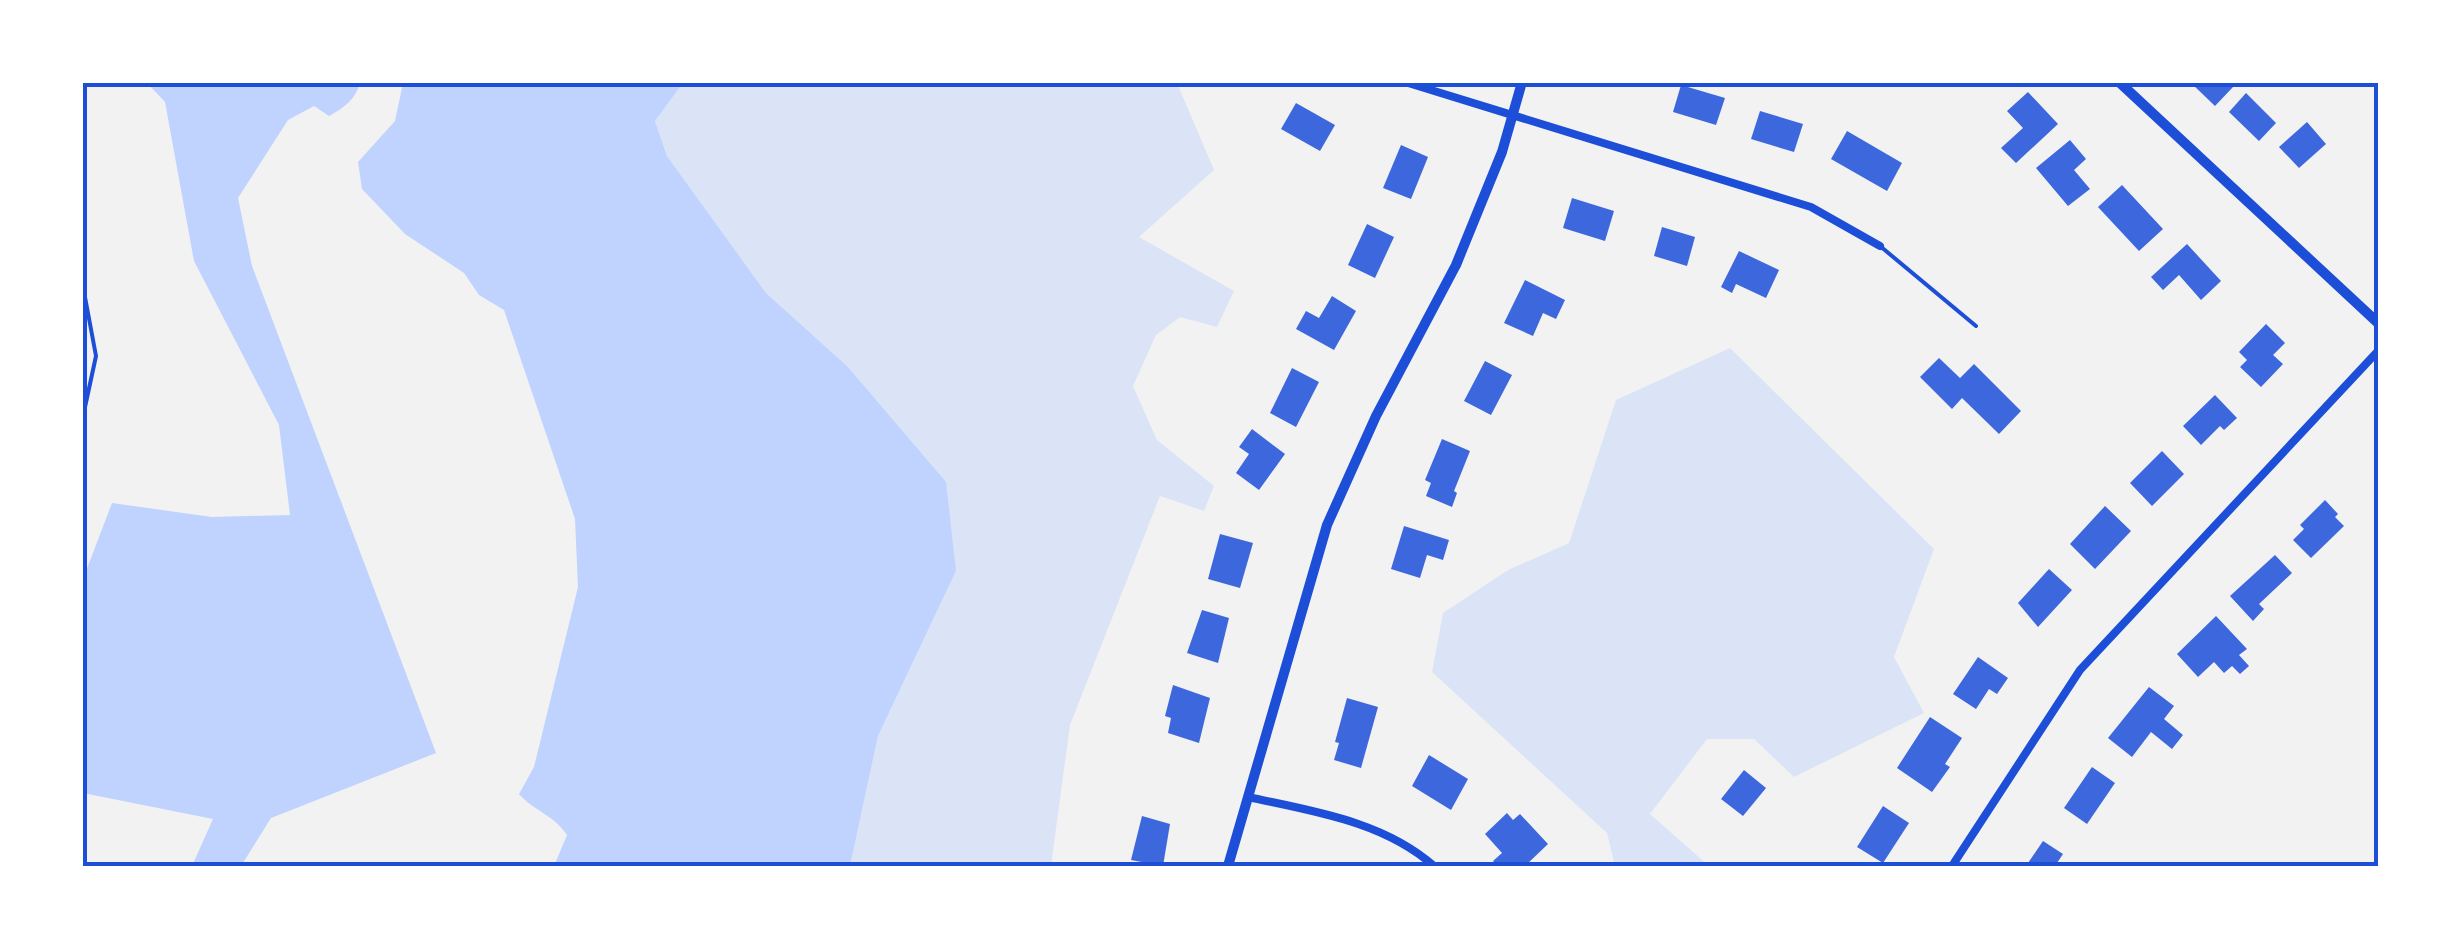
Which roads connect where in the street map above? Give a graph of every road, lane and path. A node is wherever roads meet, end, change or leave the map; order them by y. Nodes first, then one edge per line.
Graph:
1 (1404, 82) edge
2 (1522, 82) edge
3 (2119, 82) edge
4 (1514, 115) junction
5 (1880, 246) joint
6 (82, 281) edge
7 (2378, 323) edge
8 (1976, 326) dead end
9 (2378, 351) edge
10 (82, 421) edge
11 (1248, 797) junction
12 (1228, 866) edge
13 (1434, 866) edge
14 (1952, 866) edge

1 - 4 street
2 - 4 street
3 - 7 street
4 - 5 street
4 - 11 street
5 - 8 lane
6 - 10 path
9 - 14 street
11 - 12 street
11 - 13 street

